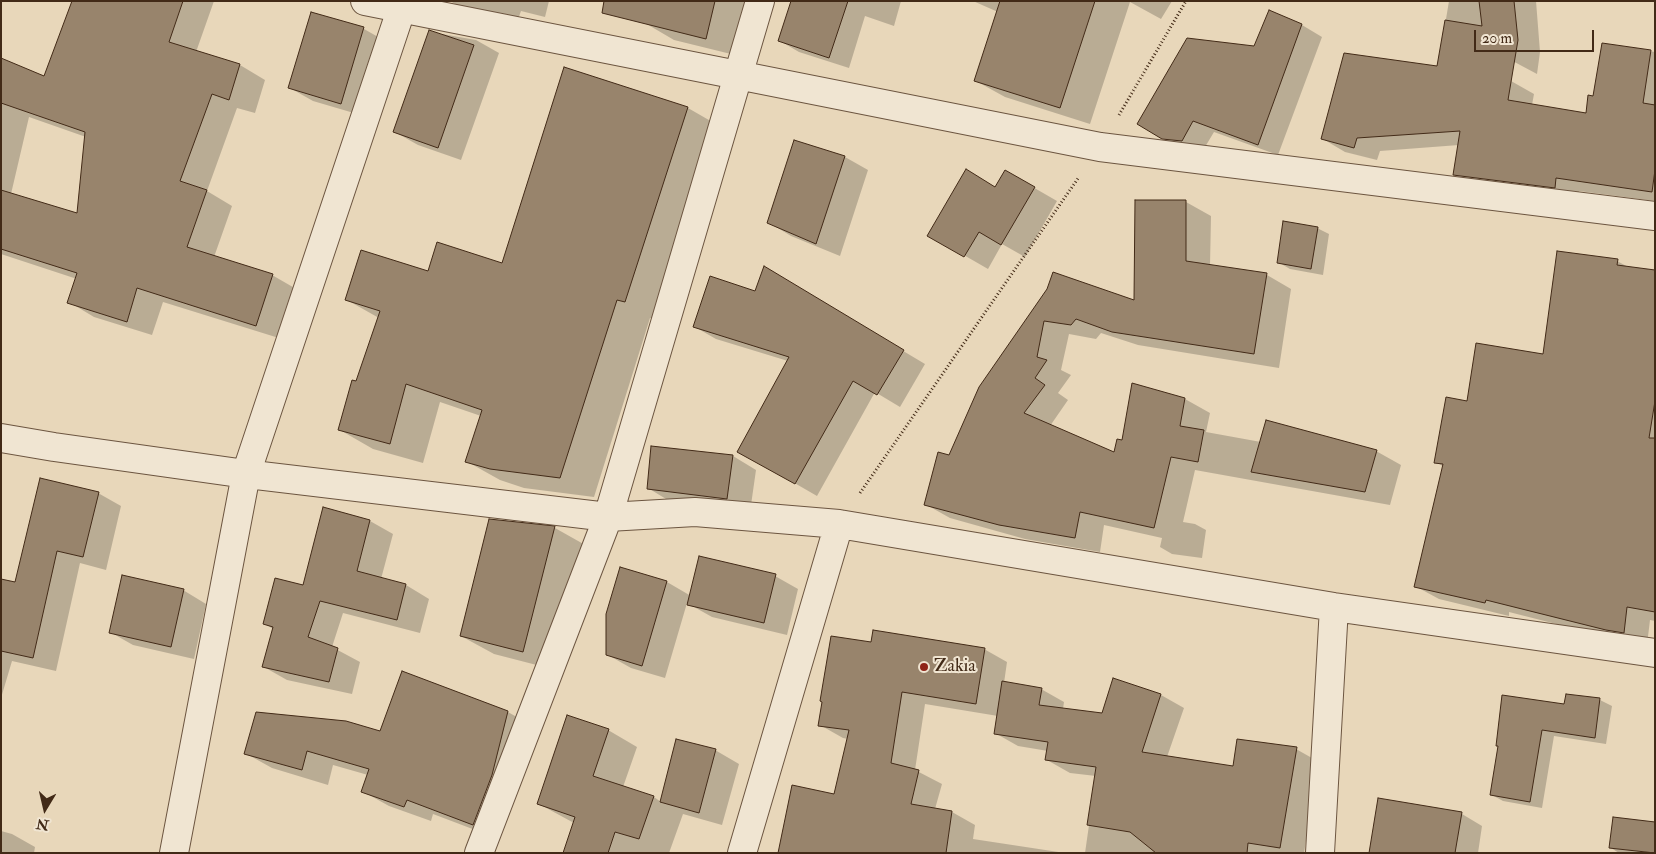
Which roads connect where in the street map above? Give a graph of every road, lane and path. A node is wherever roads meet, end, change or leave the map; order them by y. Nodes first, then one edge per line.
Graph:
1 (364, 1) edge
2 (760, 1) edge
3 (1186, 1) edge
4 (403, 5) edge
5 (739, 74) junction
6 (1100, 146) junction
7 (1655, 216) edge
8 (1, 438) edge
9 (246, 474) junction
10 (608, 517) junction
11 (839, 524) junction
12 (1334, 607) junction
13 (1655, 653) edge
14 (174, 853) edge
15 (479, 853) edge
16 (742, 853) edge
17 (1320, 853) edge

1 - 4 street
2 - 5 street
3 - 6 path
4 - 5 street
4 - 9 street
5 - 6 street
5 - 10 street
6 - 7 street
6 - 11 path
8 - 9 street
9 - 10 street
9 - 14 street
10 - 11 street
10 - 15 street
11 - 12 street
11 - 16 street
12 - 13 street
12 - 17 street

